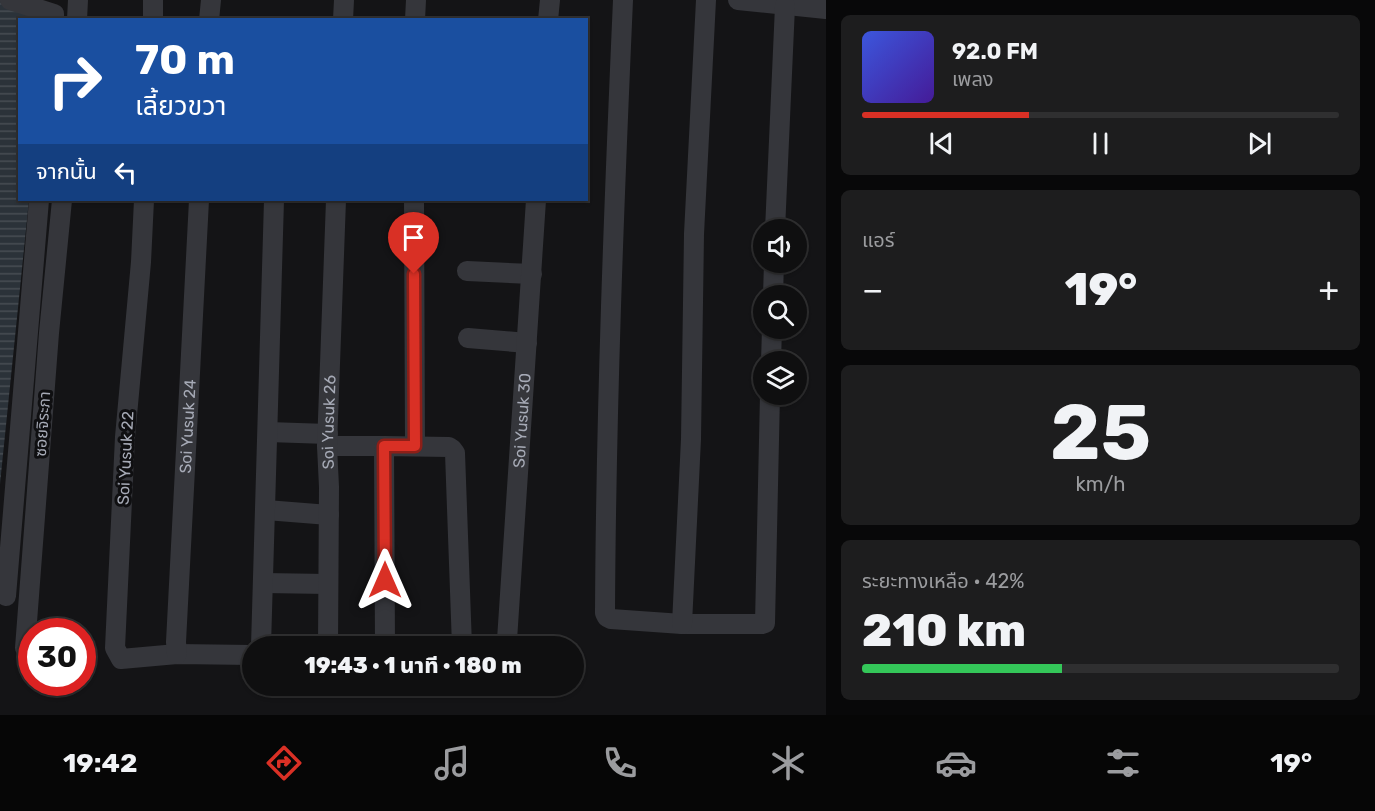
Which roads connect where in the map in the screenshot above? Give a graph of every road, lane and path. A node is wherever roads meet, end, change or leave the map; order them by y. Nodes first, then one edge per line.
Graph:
1 (10, 0) edge
2 (78, 0) edge
3 (153, 0) edge
4 (211, 0) edge
5 (344, 0) edge
6 (416, 0) edge
7 (550, 0) edge
8 (623, 0) edge
9 (706, 0) edge
10 (741, 0) edge
11 (785, 6) junction
12 (826, 9) edge
13 (54, 18) edge
14 (77, 18) edge
15 (153, 18) edge
16 (209, 18) edge
17 (343, 18) edge
18 (415, 18) edge
19 (548, 18) edge
20 (39, 201) edge
21 (62, 201) edge
22 (144, 201) edge
23 (199, 201) edge
24 (274, 201) edge
25 (336, 201) edge
26 (414, 201) edge
27 (536, 201) edge
28 (775, 219) edge
29 (466, 271) dead end
30 (532, 274) junction
31 (468, 338) dead end
32 (527, 343) junction
33 (770, 405) edge
34 (268, 432) junction
35 (328, 440) junction
36 (384, 446) junction
37 (415, 446) junction
38 (266, 510) junction
39 (328, 515) junction
40 (263, 582) junction
41 (328, 584) junction
42 (6, 596) dead end
43 (27, 618) edge
44 (682, 624) junction
45 (261, 636) edge
46 (328, 636) edge
47 (385, 636) edge
48 (462, 636) edge
49 (507, 636) edge
50 (177, 654) junction
51 (242, 655) edge

1 - 13 street
2 - 14 street
3 - 15 street
4 - 16 street
5 - 17 street
6 - 18 street
7 - 19 street
8 - 44 street
9 - 44 street
10 - 11 street
11 - 12 street
11 - 28 street
20 - 42 street
21 - 43 street, ซอยจิระภา
22 - 50 street, Soi Yusuk 22
23 - 50 street, Soi Yusuk 24
24 - 34 street
25 - 35 street, Soi Yusuk 26
26 - 37 street
27 - 30 street, Soi Yusuk 30
29 - 30 street
30 - 32 street, Soi Yusuk 30
31 - 32 street
32 - 49 street, Soi Yusuk 30
33 - 44 street
34 - 35 street
34 - 38 street
35 - 36 street
35 - 39 street, Soi Yusuk 26
36 - 37 street
36 - 47 street
37 - 48 street
38 - 39 street
38 - 40 street
39 - 41 street, Soi Yusuk 26
40 - 41 street
40 - 45 street
41 - 46 street, Soi Yusuk 26
50 - 51 street

